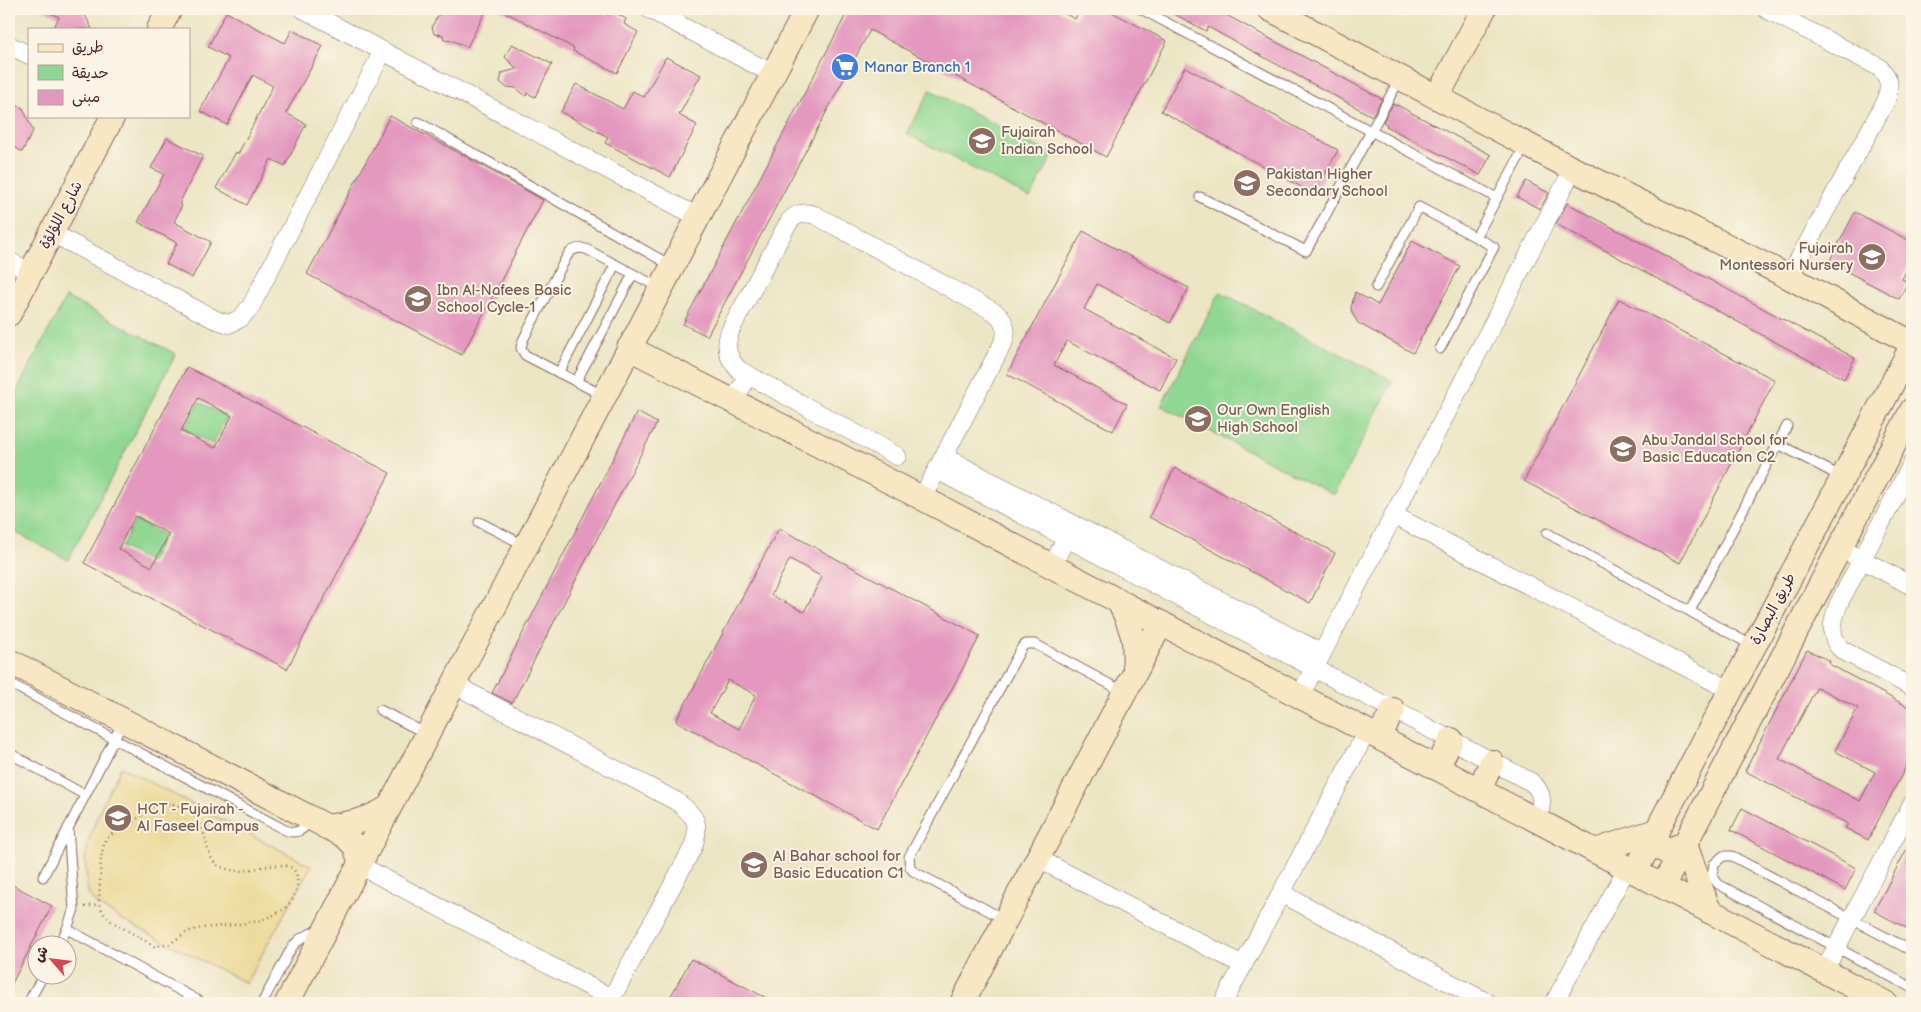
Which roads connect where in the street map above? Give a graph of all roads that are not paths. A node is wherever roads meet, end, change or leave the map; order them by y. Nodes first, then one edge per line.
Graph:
1 (170, 9) edge
2 (303, 9) edge
3 (649, 9) edge
4 (807, 9) edge
5 (1141, 9) edge
6 (1270, 9) edge
7 (1484, 9) edge
8 (1766, 9) edge
9 (160, 28) edge
10 (9, 45) edge
11 (383, 51) junction
12 (28, 54) edge
13 (773, 74) junction
14 (1400, 78) junction
15 (1437, 97) junction
16 (112, 118) edge
17 (418, 122) dead end
18 (1371, 132) junction
19 (1526, 144) junction
20 (1573, 169) junction
21 (1200, 197) dead end
22 (1497, 198) junction
23 (698, 217) junction
24 (52, 233) junction
25 (1476, 237) junction
26 (9, 261) edge
27 (615, 265) junction
28 (672, 266) junction
29 (31, 273) junction
30 (633, 274) junction
31 (1789, 277) junction
32 (1376, 287) dead end
33 (661, 288) junction
34 (9, 314) edge
35 (1912, 344) edge
36 (629, 348) junction
37 (1440, 348) dead end
38 (559, 373) junction
39 (749, 375) junction
40 (576, 382) junction
41 (604, 396) junction
42 (733, 402) junction
43 (1912, 410) edge
44 (1787, 426) dead end
45 (1778, 444) junction
46 (898, 456) dead end
47 (940, 463) junction
48 (1912, 464) edge
49 (1843, 477) junction
50 (922, 498) junction
51 (1393, 515) junction
52 (479, 522) dead end
53 (1070, 531) junction
54 (1547, 533) dead end
55 (526, 546) junction
56 (1840, 548) junction
57 (1862, 559) junction
58 (1052, 566) junction
59 (1912, 586) edge
60 (1118, 600) junction
61 (1690, 611) junction
62 (1161, 623) junction
63 (1203, 645) junction
64 (1754, 646) junction
65 (9, 661) edge
66 (1318, 661) junction
67 (1130, 682) junction
68 (9, 683) edge
69 (453, 684) junction
70 (1912, 687) edge
71 (1730, 690) junction
72 (1300, 696) junction
73 (380, 710) dead end
74 (1392, 710) junction
75 (118, 730) junction
76 (427, 734) junction
77 (1373, 734) junction
78 (1451, 740) junction
79 (9, 753) edge
80 (1492, 762) junction
81 (1437, 768) junction
82 (1479, 790) junction
83 (86, 794) junction
84 (1912, 804) edge
85 (389, 807) junction
86 (1537, 821) junction
87 (319, 823) junction
88 (68, 828) junction
89 (1656, 832) junction
90 (1685, 844) junction
91 (1595, 851) junction
92 (1037, 858) junction
93 (359, 863) junction
94 (1631, 870) junction
95 (43, 877) dead end
96 (1663, 886) junction
97 (1281, 893) junction
98 (1709, 911) junction
99 (1005, 919) junction
100 (1851, 919) junction
101 (328, 924) junction
102 (67, 929) junction
103 (64, 934) edge
104 (1836, 948) junction
105 (1912, 951) edge
106 (1244, 965) junction
107 (1824, 971) junction
108 (38, 984) edge
109 (1912, 988) edge
110 (1459, 997) edge
111 (610, 1001) edge
112 (28, 1003) edge
113 (204, 1003) edge
114 (262, 1003) edge
115 (287, 1003) edge
116 (962, 1003) edge
117 (1223, 1003) edge
118 (1488, 1003) edge
119 (1554, 1003) edge
120 (1885, 1003) edge

1 - 9 street
2 - 11 street
3 - 13 street
4 - 13 street
5 - 18 lane
6 - 14 street
7 - 15 street
8 - 31 street
10 - 12 street
11 - 23 street
11 - 24 street
13 - 23 street
14 - 15 street
14 - 18 lane
15 - 19 street
16 - 24 street, شارع اللؤلؤة
17 - 28 lane
18 - 21 lane
18 - 22 lane
19 - 20 street
19 - 22 lane
20 - 31 street
20 - 51 street
22 - 25 lane
23 - 28 street
24 - 29 street, شارع اللؤلؤة
25 - 32 lane
25 - 37 lane
26 - 29 street
27 - 30 lane
27 - 38 lane
27 - 38 lane
28 - 33 street
29 - 34 street, شارع اللؤلؤة
30 - 33 lane
30 - 40 lane
31 - 35 street
33 - 36 street
35 - 49 street, طريق البصارة
36 - 41 street
36 - 42 street
38 - 40 lane
39 - 42 street
39 - 46 street
39 - 47 street
40 - 41 lane
41 - 55 street
42 - 50 street
43 - 56 street, طريق البصارة
44 - 45 lane
45 - 49 lane
45 - 61 lane
47 - 50 street
47 - 53 street
48 - 57 street
49 - 64 street, طريق البصارة
50 - 58 street
51 - 66 street
51 - 71 street
52 - 55 lane
53 - 58 street
53 - 66 street
54 - 61 lane
55 - 69 street
56 - 57 street
56 - 90 street, طريق البصارة
57 - 59 street
57 - 70 street
58 - 60 street
60 - 62 street
60 - 67 street
61 - 64 lane
62 - 63 street
62 - 67 street
63 - 67 street
63 - 72 street
64 - 71 street, طريق البصارة
65 - 75 street
66 - 72 street
66 - 74 street
67 - 92 street
67 - 99 lane
68 - 75 lane
69 - 76 street
69 - 111 street
71 - 89 street, طريق البصارة
72 - 77 street
73 - 76 lane
74 - 77 street
74 - 78 street
75 - 83 lane
75 - 87 street
76 - 85 street
77 - 81 street
77 - 97 street
78 - 80 street
78 - 81 street
79 - 83 lane
80 - 82 street
80 - 86 street
81 - 82 street
82 - 86 street
83 - 88 lane
84 - 100 street
85 - 87 street
85 - 93 street
86 - 91 street
87 - 93 street
88 - 95 lane
88 - 102 lane
89 - 90 street
89 - 91 street
89 - 94 street, طريق البصارة
90 - 96 street, طريق البصارة
90 - 98 street
91 - 94 street
92 - 99 street
92 - 106 street
93 - 101 street
93 - 111 street
94 - 96 street
94 - 119 street
96 - 98 street
97 - 106 street
97 - 110 street
98 - 107 street
99 - 116 street
100 - 104 street
100 - 104 lane
100 - 105 lane
101 - 114 lane
101 - 115 street
102 - 103 lane
102 - 113 lane
104 - 107 street
104 - 109 lane
106 - 117 street
107 - 120 street
108 - 112 lane
110 - 118 street

